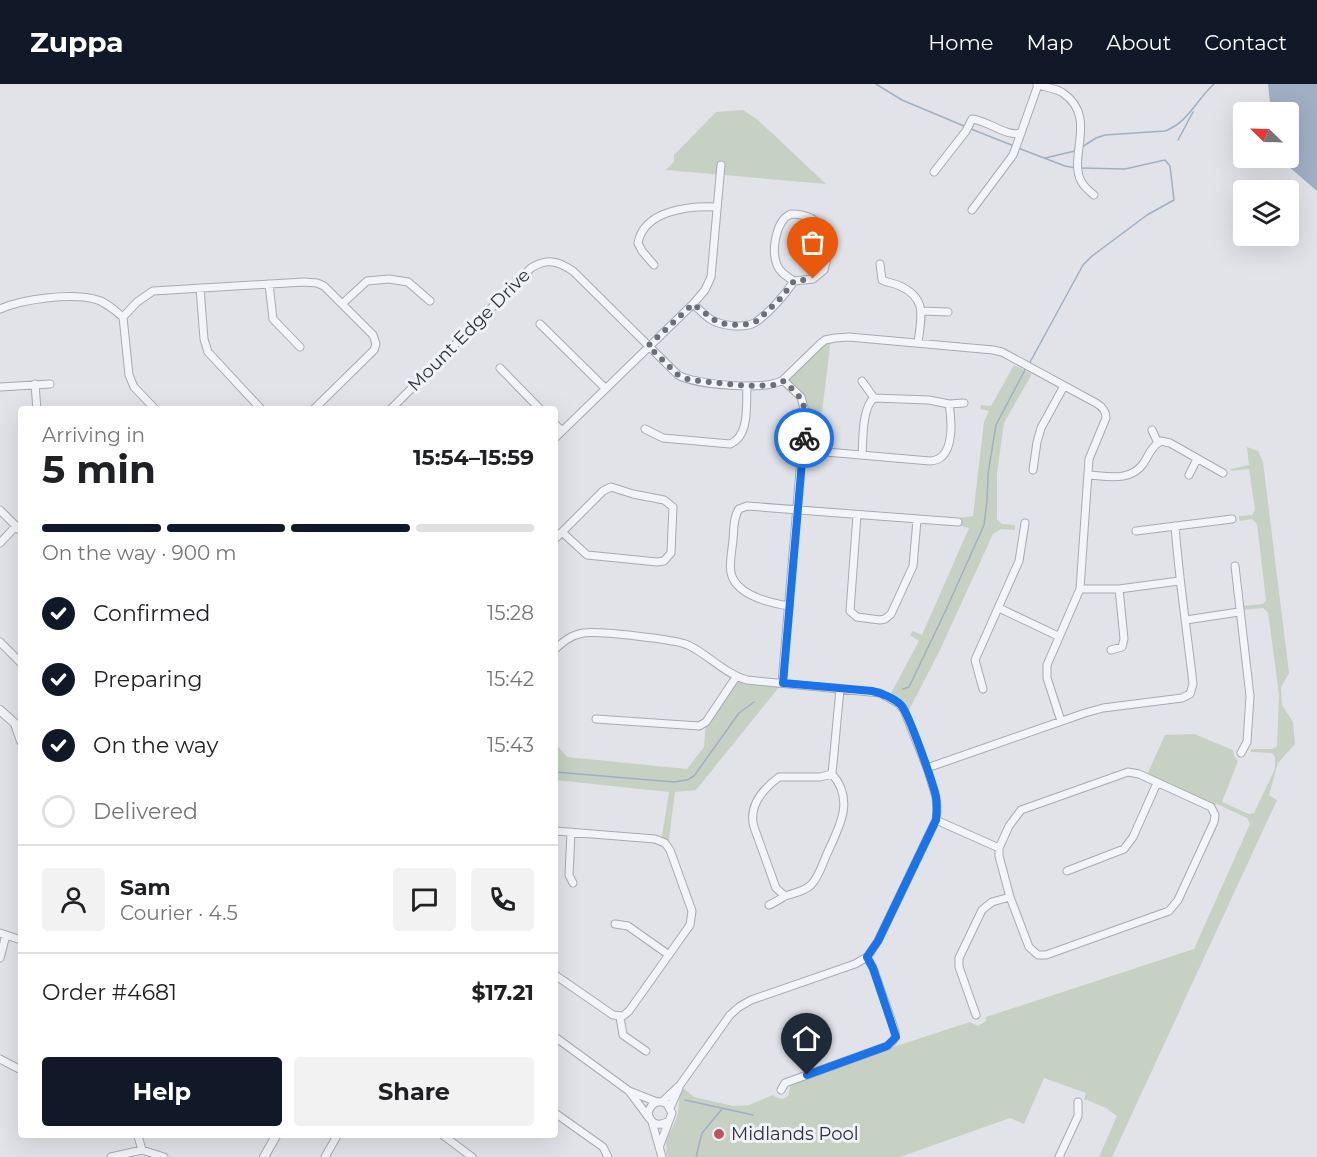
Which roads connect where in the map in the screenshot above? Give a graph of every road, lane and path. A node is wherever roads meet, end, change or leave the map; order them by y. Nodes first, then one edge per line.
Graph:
1 (1037, 84) edge
2 (1021, 133) junction
3 (721, 165) dead end
4 (934, 172) dead end
5 (1094, 195) dead end
6 (716, 207) junction
7 (972, 210) dead end
8 (880, 264) dead end
9 (654, 265) dead end
10 (794, 281) junction
11 (269, 284) junction
12 (200, 288) junction
13 (430, 301) dead end
14 (342, 304) junction
15 (693, 304) junction
16 (0, 309) edge
17 (922, 311) junction
18 (948, 312) dead end
19 (123, 316) junction
20 (540, 324) dead end
21 (918, 343) junction
22 (648, 346) junction
23 (300, 347) dead end
24 (500, 368) dead end
25 (783, 381) junction
26 (862, 381) dead end
27 (35, 384) junction
28 (50, 384) dead end
29 (747, 386) junction
30 (1064, 386) junction
31 (0, 387) edge
32 (605, 388) junction
33 (874, 398) junction
34 (964, 403) dead end
35 (949, 404) junction
36 (37, 406) edge
37 (152, 406) edge
38 (258, 406) edge
39 (317, 406) edge
40 (394, 406) edge
41 (537, 406) edge
42 (558, 427) edge
43 (645, 429) dead end
44 (1152, 430) dead end
45 (562, 431) junction
46 (558, 435) edge
47 (1158, 443) junction
48 (803, 450) junction
49 (862, 455) junction
50 (1197, 459) junction
51 (1033, 470) dead end
52 (1223, 473) dead end
53 (1088, 475) junction
54 (1189, 475) dead end
55 (0, 510) edge
56 (797, 511) junction
57 (857, 515) junction
58 (1233, 519) dead end
59 (917, 520) junction
60 (958, 522) dead end
61 (1025, 522) dead end
62 (1175, 526) junction
63 (18, 528) edge
64 (18, 530) edge
65 (1136, 531) dead end
66 (562, 532) junction
67 (558, 536) edge
68 (0, 543) edge
69 (1235, 566) dead end
70 (1179, 581) junction
71 (1080, 590) junction
72 (1119, 590) junction
73 (789, 606) junction
74 (999, 608) junction
75 (1239, 612) junction
76 (1186, 620) junction
77 (1058, 636) junction
78 (0, 642) edge
79 (558, 647) edge
80 (1111, 650) dead end
81 (18, 660) edge
82 (736, 677) junction
83 (783, 683) junction
84 (840, 689) junction
85 (983, 689) dead end
86 (0, 711) edge
87 (597, 719) dead end
88 (1061, 721) junction
89 (18, 727) edge
90 (1241, 753) dead end
91 (927, 768) junction
92 (832, 774) junction
93 (1157, 783) junction
94 (936, 820) junction
95 (558, 831) edge
96 (571, 832) junction
97 (999, 848) junction
98 (1067, 871) dead end
99 (573, 883) dead end
100 (785, 896) junction
101 (1010, 897) junction
102 (769, 905) dead end
103 (615, 924) dead end
104 (3, 934) edge
105 (18, 939) edge
106 (669, 955) junction
107 (867, 957) junction
108 (0, 958) edge
109 (558, 977) edge
110 (976, 1015) dead end
111 (620, 1017) junction
112 (558, 1039) edge
113 (646, 1051) dead end
114 (0, 1059) edge
115 (18, 1068) edge
116 (680, 1085) junction
117 (781, 1090) dead end
118 (629, 1091) junction
119 (660, 1102) junction
120 (1078, 1102) dead end
121 (670, 1108) junction
122 (558, 1115) edge
123 (651, 1120) junction
124 (667, 1122) junction
125 (139, 1138) edge
126 (275, 1138) edge
127 (337, 1138) edge
128 (447, 1138) edge
129 (660, 1145) junction
130 (142, 1150) junction
131 (111, 1157) edge
132 (164, 1157) edge
133 (264, 1157) edge
134 (325, 1157) edge
135 (472, 1157) edge
136 (608, 1157) edge
137 (662, 1157) edge
138 (1059, 1157) edge

1 - 2 street
1 - 5 street
2 - 4 street
2 - 7 street
3 - 6 street
6 - 9 street
6 - 15 street
8 - 17 street
10 - 10 street
10 - 15 street
11 - 12 street
11 - 14 street
11 - 23 street
12 - 19 street
12 - 38 street
13 - 14 street
14 - 39 street
15 - 22 street
16 - 19 street
17 - 18 street
17 - 21 street
19 - 37 street
20 - 32 street
21 - 25 street
21 - 30 street
22 - 29 street
22 - 32 street
22 - 40 street, Mount Edge Drive
24 - 41 street
25 - 29 street
25 - 48 street
26 - 33 street
27 - 28 street
27 - 31 street
27 - 36 street
29 - 43 street
30 - 51 street
30 - 53 street
32 - 45 street
33 - 35 street
33 - 49 street
34 - 35 street
35 - 49 street
42 - 45 street
44 - 47 street
45 - 46 street
47 - 50 street
47 - 53 street
48 - 49 street
48 - 56 street
50 - 52 street
50 - 54 street
53 - 71 street
55 - 63 street
56 - 57 street
56 - 73 street
56 - 73 street
57 - 59 street
57 - 59 street
58 - 62 street
59 - 60 street
61 - 74 street
62 - 65 street
62 - 70 street
64 - 68 street
66 - 66 street
66 - 67 street
69 - 75 street
70 - 72 street
70 - 76 street
71 - 72 street
71 - 77 street
72 - 80 street
73 - 83 street
74 - 77 street
74 - 85 street
75 - 76 street
75 - 90 street
76 - 88 street
77 - 88 street
78 - 81 street
79 - 82 street
82 - 83 street
82 - 87 street
83 - 84 street
84 - 91 street
84 - 92 street
86 - 89 street
88 - 91 street
91 - 94 street
92 - 100 street
92 - 100 street
93 - 97 street
93 - 98 street
93 - 101 street
94 - 97 street
94 - 107 street
95 - 96 street
96 - 99 street
96 - 106 street
97 - 101 street
100 - 102 street
101 - 110 street
103 - 106 street
104 - 105 street
104 - 108 street
106 - 111 street
107 - 116 street
107 - 117 street
109 - 111 street
111 - 113 street
112 - 118 street
114 - 115 street
116 - 119 street
116 - 121 street
118 - 119 street
118 - 123 street
119 - 121 street
119 - 123 street
120 - 138 street
121 - 124 street
122 - 136 street
123 - 124 street
123 - 129 street
124 - 129 street
125 - 130 street
126 - 133 street
127 - 134 street
128 - 135 street
129 - 137 street
130 - 131 street
130 - 132 street

